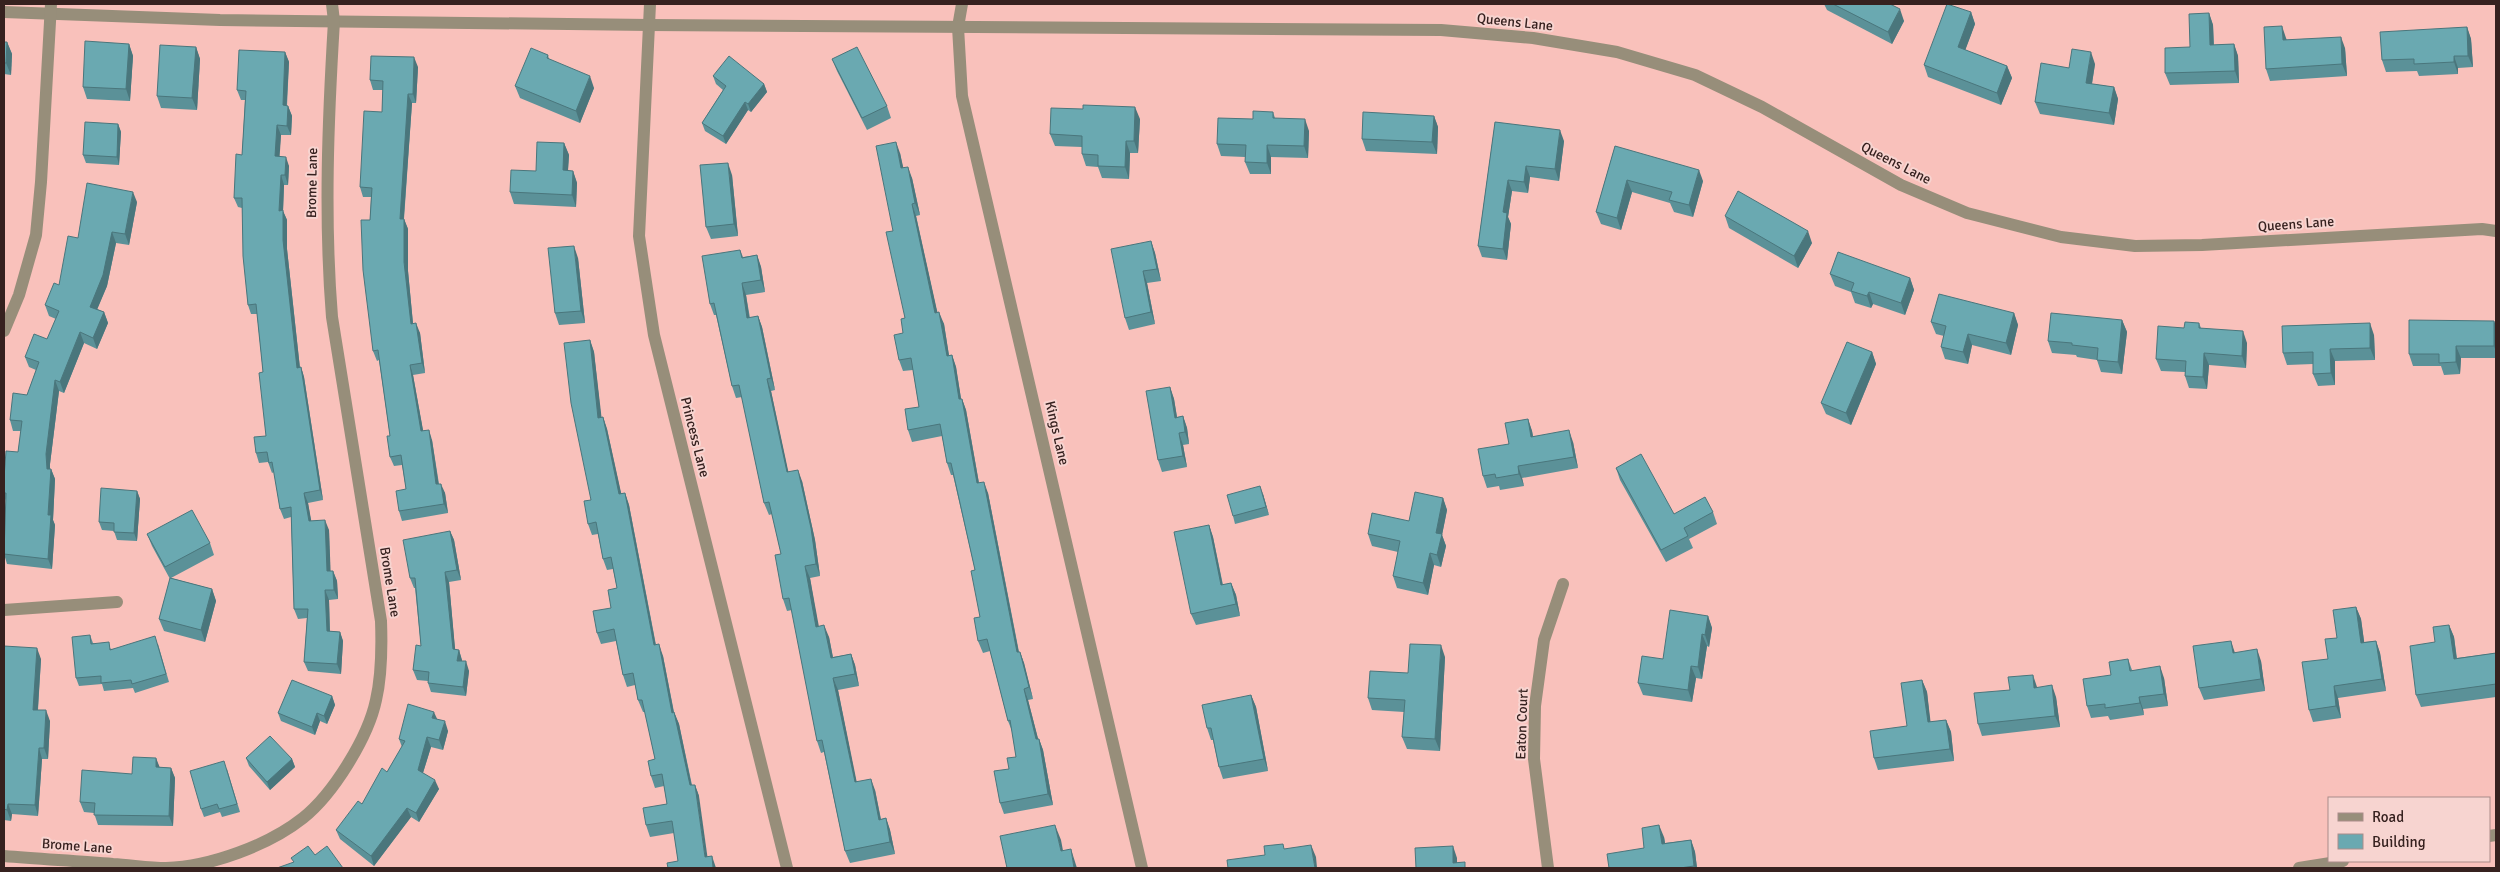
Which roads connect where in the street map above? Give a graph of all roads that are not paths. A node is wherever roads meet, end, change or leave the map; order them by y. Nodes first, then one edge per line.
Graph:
1 (332, 4) edge
2 (650, 4) edge
3 (962, 4) edge
4 (51, 9) edge
5 (4, 12) edge
6 (334, 21) junction
7 (649, 25) junction
8 (958, 28) junction
9 (2496, 231) edge
10 (4, 331) edge
11 (1563, 584) dead end
12 (117, 602) dead end
13 (4, 610) edge
14 (4, 856) edge
15 (2337, 862) edge
16 (787, 868) edge
17 (1142, 868) edge
18 (1548, 868) edge
19 (2298, 868) edge

1 - 6 street, Brome Lane
2 - 7 street, Princess Lane
3 - 8 street, Kings Lane
4 - 5 street, Queens Lane
4 - 6 street, Queens Lane
4 - 10 street
6 - 7 street, Queens Lane
6 - 14 street, Brome Lane
7 - 8 street, Queens Lane
7 - 16 street, Princess Lane
8 - 9 street, Queens Lane
8 - 17 street, Kings Lane
11 - 18 street, Eaton Court
12 - 13 street
15 - 19 street

